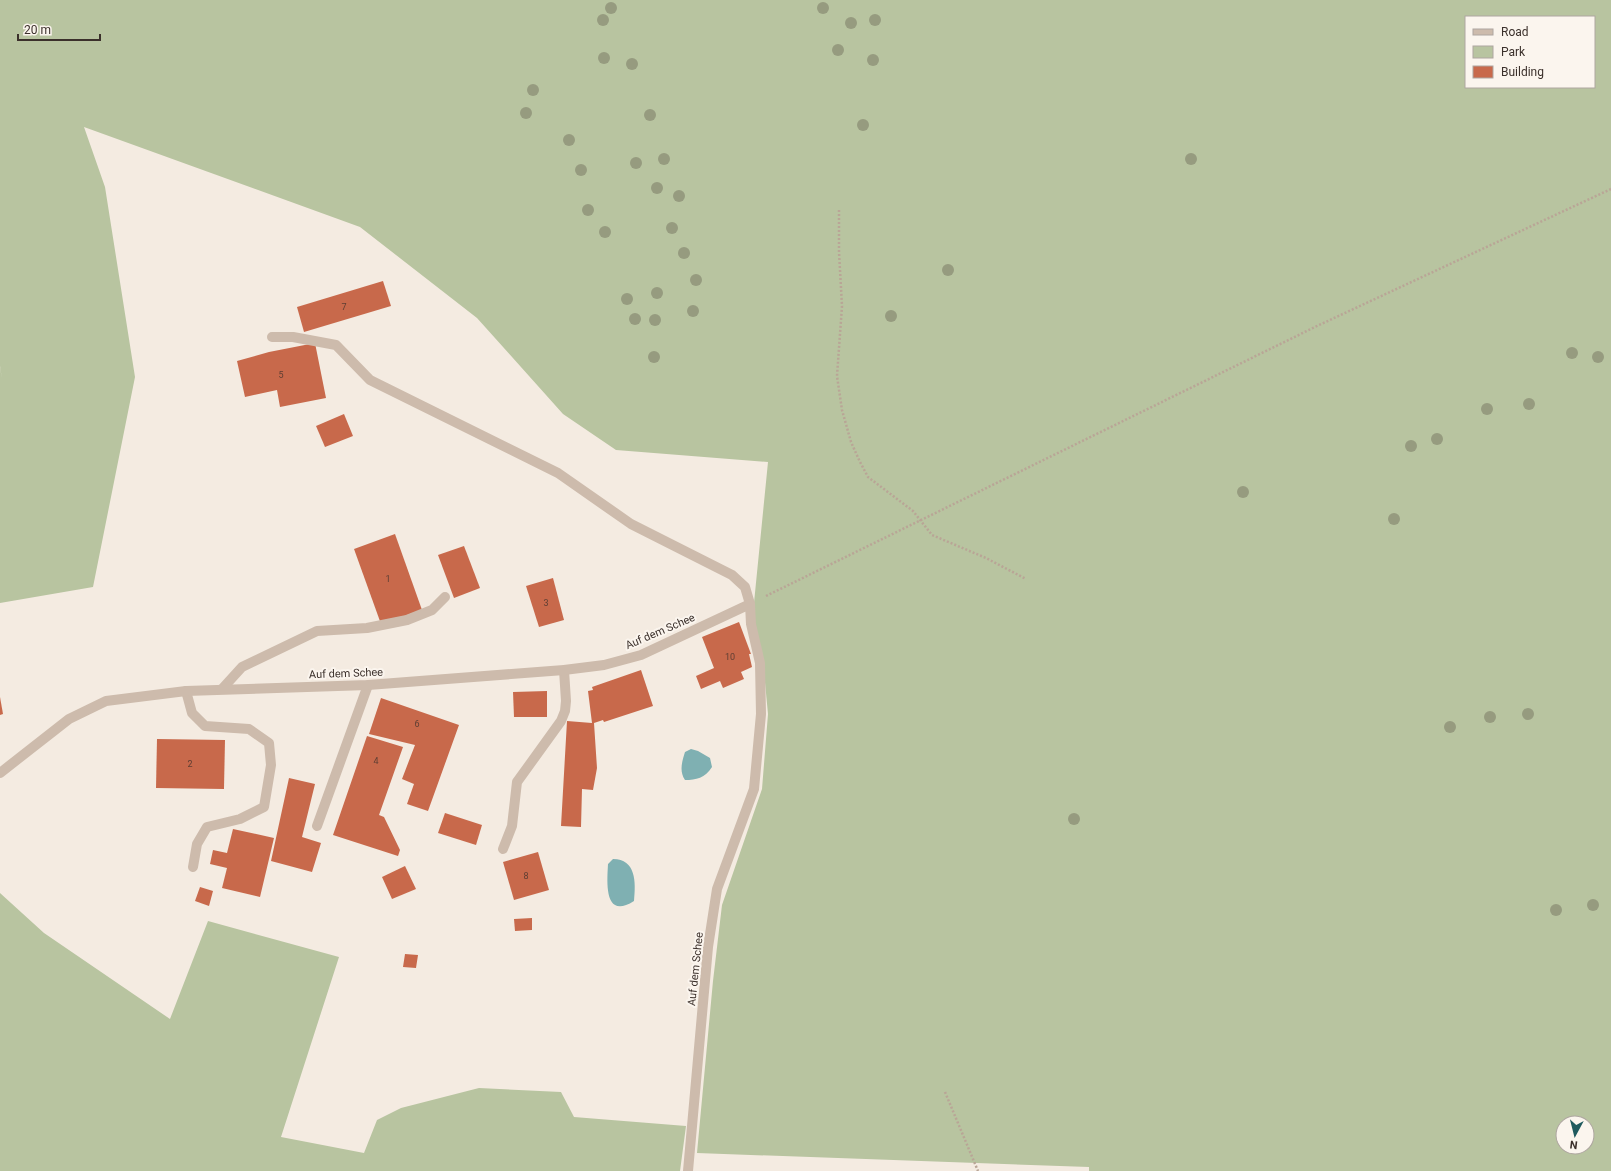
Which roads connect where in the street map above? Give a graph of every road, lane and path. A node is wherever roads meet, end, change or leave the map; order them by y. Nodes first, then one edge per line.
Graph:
1 (1611, 189) edge
2 (839, 210) dead end
3 (272, 337) dead end
4 (920, 521) junction
5 (1026, 579) dead end
6 (445, 597) dead end
7 (750, 604) junction
8 (564, 670) junction
9 (368, 685) junction
10 (222, 689) junction
11 (186, 691) junction
12 (0, 773) edge
13 (317, 826) dead end
14 (503, 849) dead end
15 (193, 867) dead end
16 (945, 1092) dead end
17 (688, 1171) edge
18 (692, 1171) edge
19 (978, 1171) edge

1 - 4 path
2 - 4 path
3 - 7 street
4 - 5 path
4 - 7 path
6 - 10 street
7 - 8 street, Auf dem Schee
7 - 17 street, Auf dem Schee
8 - 9 street, Auf dem Schee
8 - 14 street
9 - 10 street, Auf dem Schee
9 - 13 street
10 - 11 street, Auf dem Schee
11 - 12 street, Auf dem Schee
11 - 15 street
16 - 19 path
17 - 18 street

